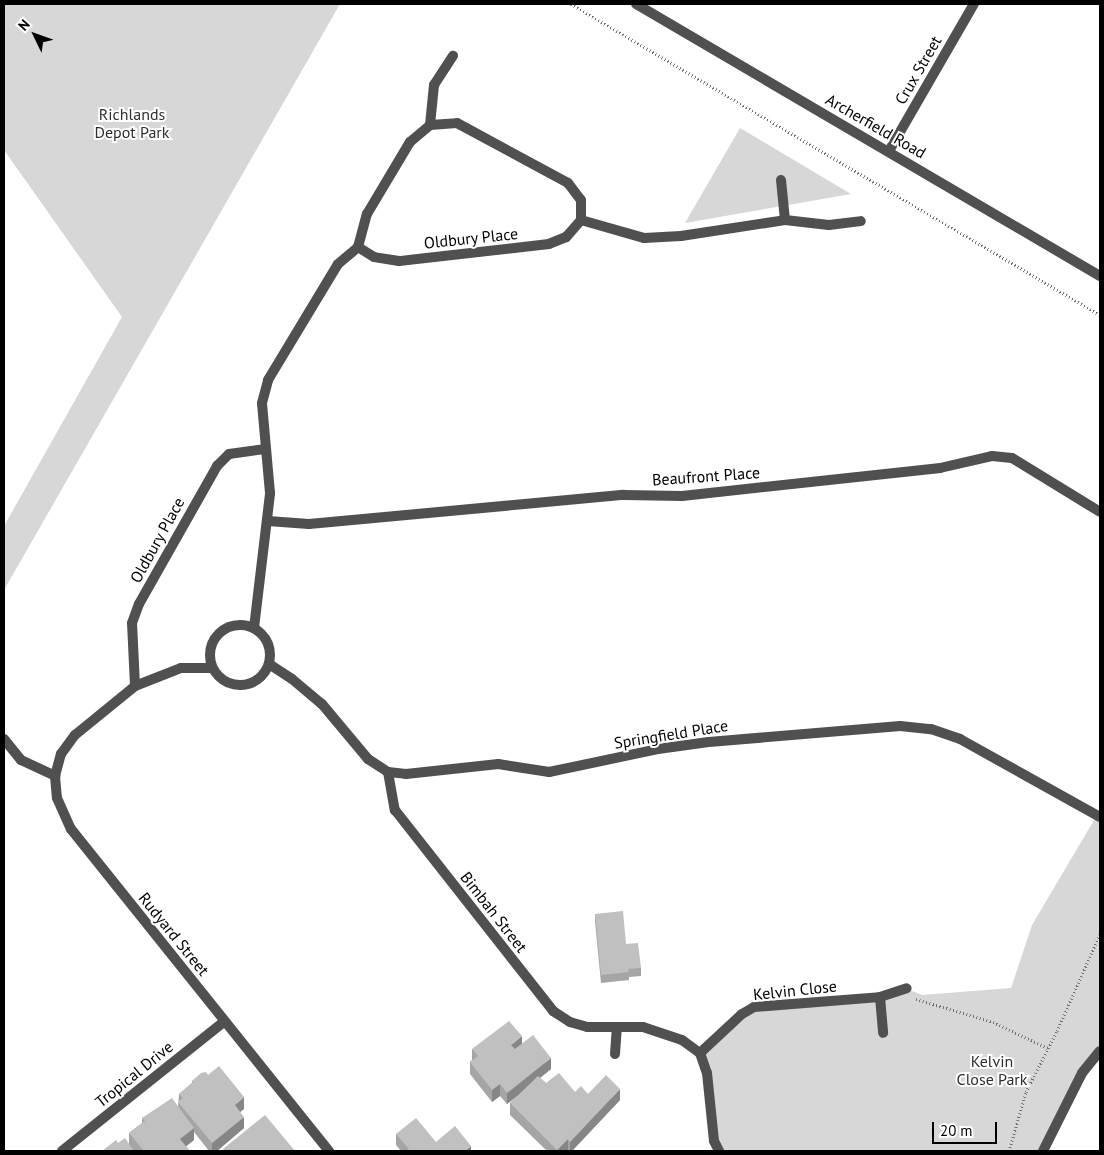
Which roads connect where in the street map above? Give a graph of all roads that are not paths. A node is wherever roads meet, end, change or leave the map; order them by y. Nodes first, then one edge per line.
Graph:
1 (636, 4) edge
2 (974, 4) edge
3 (453, 56) dead end
4 (430, 125) junction
5 (889, 151) junction
6 (781, 180) dead end
7 (581, 220) junction
8 (785, 220) junction
9 (861, 221) dead end
10 (358, 247) junction
11 (1100, 276) edge
12 (266, 449) junction
13 (1100, 512) edge
14 (268, 521) junction
15 (254, 628) junction
16 (269, 664) junction
17 (212, 668) junction
18 (135, 686) junction
19 (4, 739) edge
20 (388, 772) junction
21 (55, 776) junction
22 (1100, 817) edge
23 (907, 988) road end
24 (880, 997) junction
25 (225, 1021) junction
26 (616, 1027) junction
27 (883, 1033) dead end
28 (1100, 1051) edge
29 (700, 1053) junction
30 (615, 1054) dead end
31 (62, 1151) edge
32 (329, 1151) edge
33 (719, 1151) edge
34 (1043, 1151) edge

1 - 5 street, Archerfield Road
2 - 5 street, Crux Street
3 - 4 street
4 - 7 street
4 - 10 street
5 - 11 street, Archerfield Road
6 - 8 street
7 - 8 street
7 - 10 street, Oldbury Place
8 - 9 street
10 - 12 street
12 - 14 street
12 - 18 street, Oldbury Place
13 - 14 street, Beaufront Place
14 - 15 street
15 - 16 street
15 - 17 street
16 - 17 street
16 - 20 street
17 - 18 street
18 - 21 street
19 - 21 street
20 - 22 street, Springfield Place
20 - 26 street, Bimbah Street
21 - 25 street, Rudyard Street
23 - 24 street, Kelvin Close
24 - 27 street
24 - 29 street, Kelvin Close
25 - 31 street, Tropical Drive
25 - 32 street, Rudyard Street
26 - 29 street, Bimbah Street
26 - 30 street
28 - 34 street
29 - 33 street

